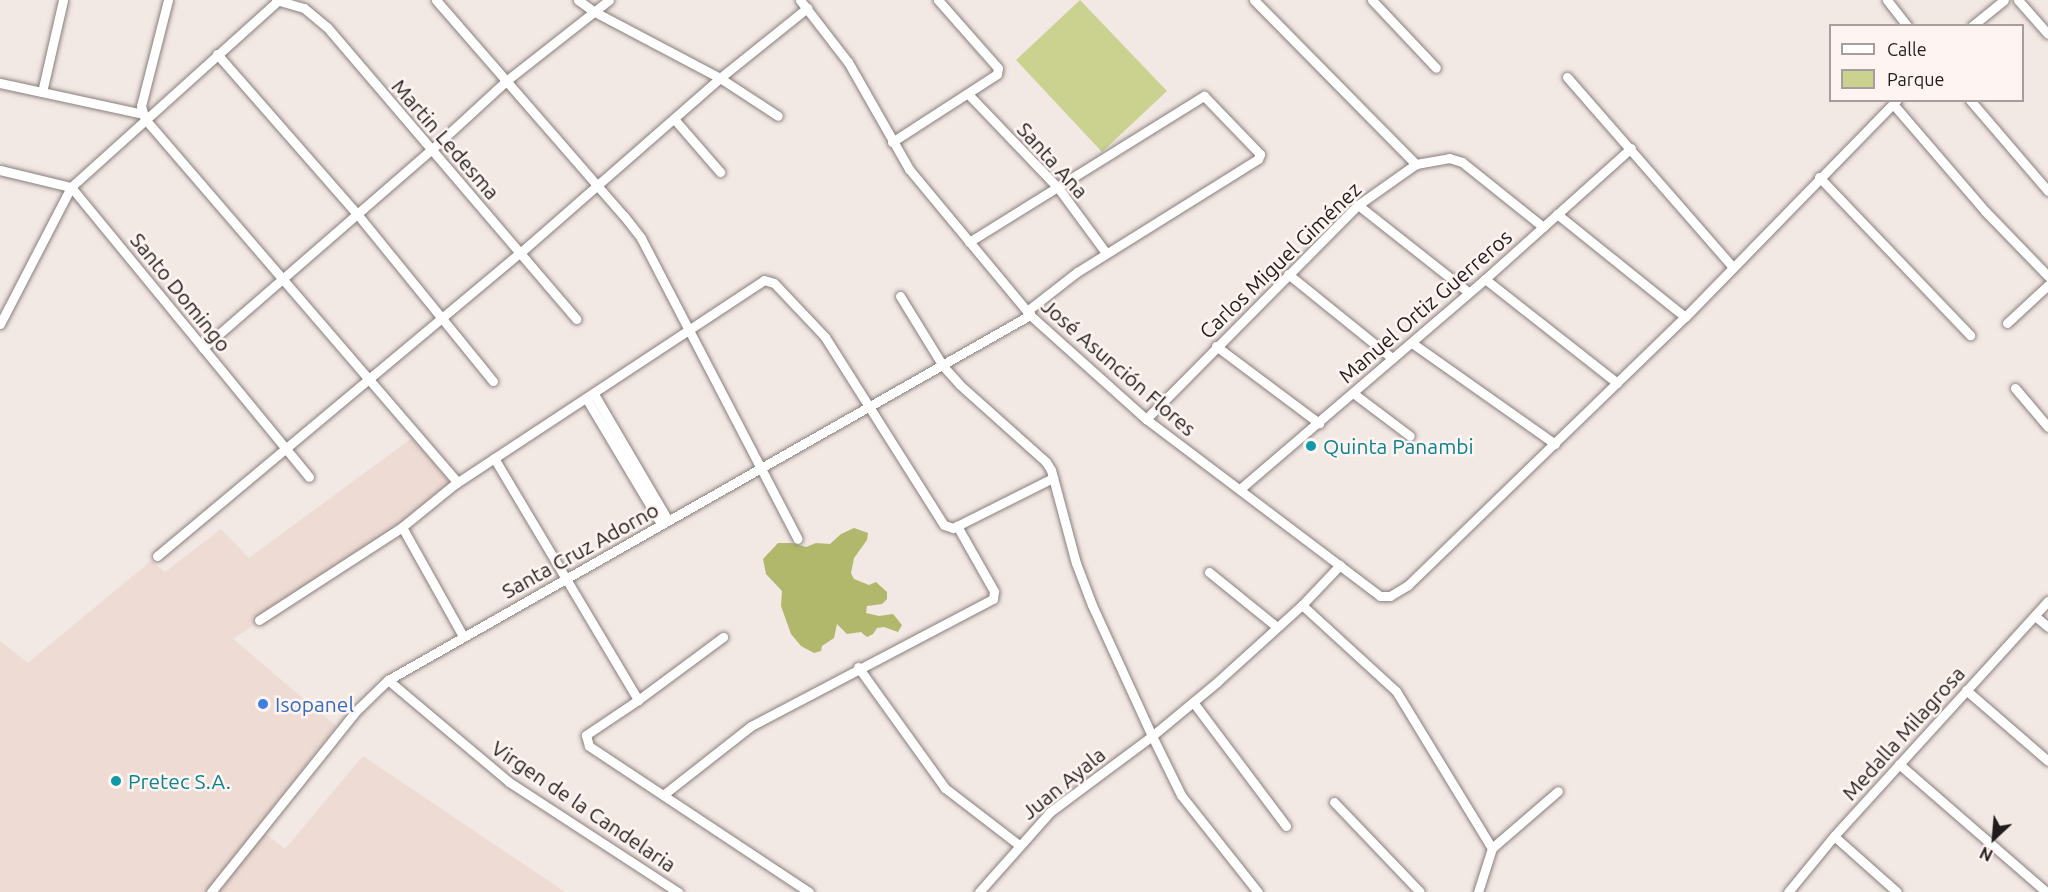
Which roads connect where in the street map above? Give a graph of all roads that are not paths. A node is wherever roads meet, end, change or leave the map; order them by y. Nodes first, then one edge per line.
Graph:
1 (63, 0) edge
2 (168, 0) edge
3 (277, 0) edge
4 (436, 0) edge
5 (578, 0) edge
6 (609, 0) edge
7 (800, 0) edge
8 (938, 0) edge
9 (1254, 0) edge
10 (1372, 0) edge
11 (1887, 0) edge
12 (2004, 0) edge
13 (2018, 0) edge
14 (807, 8) junction
15 (593, 11) junction
16 (1905, 24) edge
17 (1974, 24) edge
18 (2048, 34) edge
19 (217, 54) junction
20 (1436, 68) dead end
21 (1567, 77) dead end
22 (720, 78) junction
23 (506, 81) junction
24 (0, 83) edge
25 (42, 92) junction
26 (969, 94) junction
27 (1895, 102) edge
28 (1972, 102) edge
29 (144, 116) junction
30 (778, 116) dead end
31 (675, 120) junction
32 (892, 142) junction
33 (1631, 148) junction
34 (431, 150) junction
35 (1416, 164) junction
36 (0, 170) edge
37 (720, 172) dead end
38 (1819, 177) junction
39 (71, 187) junction
40 (598, 188) junction
41 (1059, 189) junction
42 (2048, 191) edge
43 (1358, 205) junction
44 (1557, 214) junction
45 (358, 215) junction
46 (1543, 227) junction
47 (969, 242) junction
48 (1106, 253) junction
49 (520, 254) junction
50 (1732, 266) junction
51 (1288, 274) junction
52 (2048, 276) edge
53 (282, 277) junction
54 (1485, 279) junction
55 (2048, 285) edge
56 (1468, 292) junction
57 (900, 296) dead end
58 (1028, 313) junction
59 (1685, 317) junction
60 (443, 318) junction
61 (576, 319) dead end
62 (2007, 322) dead end
63 (0, 324) edge
64 (691, 330) junction
65 (1970, 335) dead end
66 (1412, 343) junction
67 (1216, 346) junction
68 (203, 348) junction
69 (1392, 358) junction
70 (943, 366) junction
71 (368, 381) junction
72 (494, 381) dead end
73 (1617, 383) junction
74 (2014, 388) dead end
75 (1353, 393) junction
76 (590, 396) junction
77 (867, 405) junction
78 (1146, 419) junction
79 (1319, 423) junction
80 (2048, 427) edge
81 (1410, 436) dead end
82 (1555, 444) junction
83 (285, 447) junction
84 (494, 458) junction
85 (761, 466) junction
86 (309, 477) dead end
87 (1053, 478) junction
88 (457, 482) junction
89 (1240, 489) junction
90 (665, 522) junction
91 (957, 526) junction
92 (402, 527) junction
93 (798, 539) dead end
94 (156, 556) dead end
95 (1340, 565) junction
96 (1209, 572) dead end
97 (566, 578) junction
98 (2048, 601) edge
99 (1302, 605) junction
100 (2035, 616) junction
101 (259, 620) dead end
102 (1277, 627) junction
103 (2048, 627) edge
104 (463, 636) junction
105 (723, 637) dead end
106 (858, 668) junction
107 (388, 680) junction
108 (1966, 690) junction
109 (638, 700) junction
110 (1192, 702) junction
111 (1152, 736) junction
112 (2048, 761) edge
113 (1899, 764) junction
114 (1558, 791) dead end
115 (663, 795) junction
116 (1334, 802) dead end
117 (1286, 826) dead end
118 (1834, 836) junction
119 (1019, 845) junction
120 (1492, 848) junction
121 (211, 892) edge
122 (678, 892) edge
123 (808, 892) edge
124 (978, 892) edge
125 (1258, 892) edge
126 (1420, 892) edge
127 (1478, 892) edge
128 (1788, 892) edge
129 (1897, 892) edge
130 (2046, 892) edge

1 - 25 street
2 - 29 street
3 - 19 street
3 - 34 street, Martin Ledesma
4 - 23 street
5 - 15 street
6 - 15 street
7 - 14 street, José Asunción Flores
8 - 26 street
9 - 35 street
10 - 20 street
11 - 16 street
12 - 17 street
13 - 18 street
14 - 22 street
14 - 32 street, José Asunción Flores
15 - 22 street
15 - 23 street
19 - 29 street
19 - 45 street
21 - 33 street
22 - 30 street
22 - 31 street
23 - 34 street
23 - 40 street
24 - 25 street
25 - 29 street
26 - 32 street
26 - 41 street, Santa Ana
27 - 38 street
27 - 52 street
28 - 42 street
29 - 39 street
29 - 53 street
31 - 37 street
31 - 40 street
32 - 47 street, José Asunción Flores
33 - 44 street, Manuel Ortiz Guerreros
33 - 50 street
34 - 45 street
34 - 49 street, Martin Ledesma
35 - 43 street, Carlos Miguel Giménez
35 - 46 street, Carlos Miguel Giménez
36 - 39 street
38 - 50 street
38 - 65 street
39 - 63 street
39 - 68 street, Santo Domingo
40 - 49 street
40 - 64 street
41 - 47 street
41 - 48 street, Santa Ana
41 - 48 street, Santa Cruz Adorno
43 - 51 street, Carlos Miguel Giménez
43 - 56 street
44 - 46 street, Manuel Ortiz Guerreros
44 - 59 street
45 - 53 street
45 - 60 street
46 - 54 street, Manuel Ortiz Guerreros
47 - 58 street, José Asunción Flores
48 - 58 street, Santa Cruz Adorno
49 - 60 street
49 - 61 street, Martin Ledesma
50 - 59 street
51 - 67 street, Carlos Miguel Giménez
51 - 69 street
53 - 68 street
53 - 71 street
54 - 56 street, Manuel Ortiz Guerreros
54 - 73 street
55 - 62 street
56 - 66 street, Manuel Ortiz Guerreros
57 - 70 street
58 - 70 street, Santa Cruz Adorno
58 - 78 street, José Asunción Flores
59 - 73 street
60 - 71 street
60 - 72 street
64 - 76 street
64 - 77 street
64 - 85 street
66 - 69 street, Manuel Ortiz Guerreros
66 - 82 street
67 - 78 street, Carlos Miguel Giménez
67 - 79 street
68 - 83 street, Santo Domingo
69 - 75 street, Manuel Ortiz Guerreros
70 - 77 street, Santa Cruz Adorno
70 - 87 street
71 - 83 street
71 - 88 street
73 - 82 street
74 - 80 street
75 - 79 street, Manuel Ortiz Guerreros
75 - 81 street
76 - 84 street
76 - 90 street
77 - 85 street, Santa Cruz Adorno
77 - 91 street
78 - 89 street, José Asunción Flores
79 - 89 street, Manuel Ortiz Guerreros
82 - 95 street, José Asunción Flores
83 - 86 street, Santo Domingo
83 - 94 street
84 - 88 street
84 - 97 street
85 - 90 street, Santa Cruz Adorno
85 - 93 street
87 - 91 street
87 - 111 street
88 - 92 street
89 - 95 street, José Asunción Flores
90 - 97 street, Santa Cruz Adorno
91 - 106 street
92 - 101 street
92 - 104 street
95 - 99 street, Juan Ayala
96 - 102 street
97 - 104 street, Santa Cruz Adorno
97 - 109 street
98 - 100 street, Medalla Milagrosa
99 - 102 street, Juan Ayala
99 - 120 street
100 - 103 street
100 - 108 street, Medalla Milagrosa
102 - 110 street, Juan Ayala
104 - 107 street, Santa Cruz Adorno
105 - 109 street
106 - 115 street
106 - 119 street
107 - 121 street, Santa Cruz Adorno
107 - 122 street, Virgen de la Candelaria
108 - 112 street
108 - 113 street, Medalla Milagrosa
109 - 115 street
110 - 111 street, Juan Ayala
110 - 117 street
111 - 119 street, Juan Ayala
111 - 125 street
113 - 118 street, Medalla Milagrosa
113 - 130 street
114 - 120 street
115 - 123 street
116 - 126 street
118 - 128 street, Medalla Milagrosa
118 - 129 street
119 - 124 street, Juan Ayala
120 - 127 street

